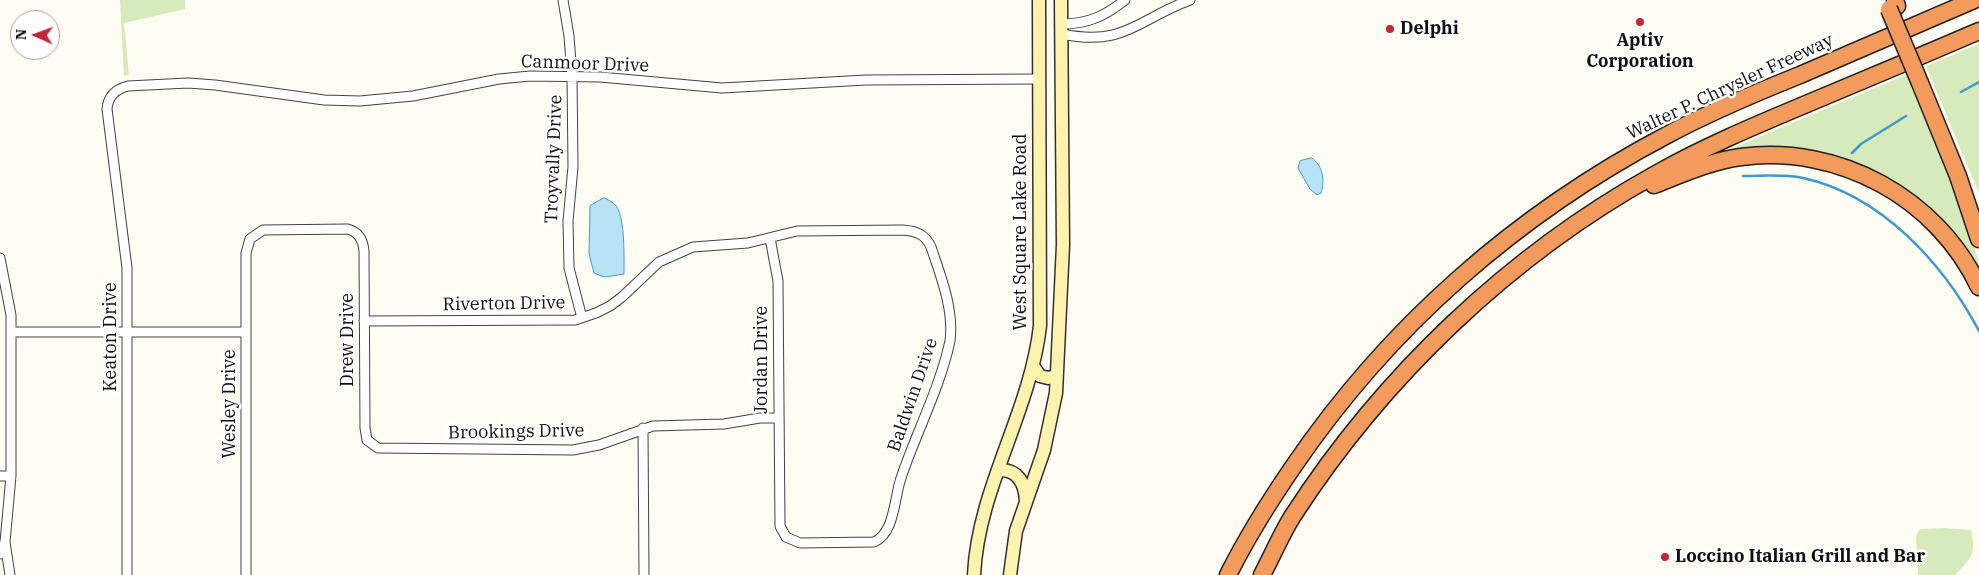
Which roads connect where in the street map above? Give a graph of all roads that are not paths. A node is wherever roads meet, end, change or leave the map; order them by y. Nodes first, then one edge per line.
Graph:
1 (563, 0) edge
2 (1039, 0) edge
3 (1061, 0) edge
4 (1125, 0) edge
5 (1190, 0) edge
6 (1974, 0) edge
7 (1892, 4) edge
8 (1039, 23) junction
9 (1062, 29) junction
10 (1979, 31) edge
11 (572, 76) junction
12 (1040, 79) junction
13 (1924, 82) junction
14 (109, 100) joint
15 (1040, 187) junction
16 (1062, 193) junction
17 (1979, 207) edge
18 (1597, 209) junction
19 (358, 235) joint
20 (770, 238) junction
21 (1979, 239) edge
22 (0, 258) edge
23 (1979, 286) edge
24 (582, 318) junction
25 (364, 321) junction
26 (11, 332) junction
27 (128, 332) junction
28 (246, 332) junction
29 (1033, 366) junction
30 (1056, 376) junction
31 (778, 418) junction
32 (643, 428) junction
33 (370, 444) joint
34 (999, 470) junction
35 (0, 476) edge
36 (11, 476) junction
37 (1026, 501) junction
38 (882, 537) joint
39 (6, 542) junction
40 (0, 554) edge
41 (10, 575) edge
42 (127, 575) edge
43 (246, 575) edge
44 (644, 575) edge
45 (974, 575) edge
46 (1010, 575) edge
47 (1228, 575) edge
48 (1262, 575) edge

1 - 11 street, Troyvally Drive
2 - 8 main road, West Square Lake Road
3 - 9 main road
4 - 9 street
5 - 9 street
6 - 47 highway, Walter P. Chrysler Freeway
7 - 13 highway, bridge
8 - 9 main road
8 - 12 main road, West Square Lake Road
9 - 16 main road
10 - 18 highway
11 - 12 street, Canmoor Drive
11 - 14 street, Canmoor Drive
11 - 24 street, Troyvally Drive
12 - 15 main road, West Square Lake Road
13 - 17 highway
13 - 21 highway
14 - 27 street, Keaton Drive
15 - 16 main road
15 - 29 main road, West Square Lake Road
16 - 30 main road
18 - 23 highway
18 - 48 highway
19 - 25 street, Drew Drive
19 - 28 street, Wesley Drive
20 - 24 street, Riverton Drive
20 - 31 street, Jordan Drive
20 - 38 street, Baldwin Drive
22 - 26 street
24 - 25 street, Riverton Drive
25 - 33 street, Drew Drive
26 - 27 street
26 - 36 street
27 - 28 street
27 - 42 street, Keaton Drive
28 - 43 street, Wesley Drive
29 - 30 main road
29 - 34 main road, West Square Lake Road
30 - 37 main road
31 - 32 street, Brookings Drive
31 - 38 street, Jordan Drive
32 - 33 street, Brookings Drive
32 - 44 street
34 - 37 main road
34 - 45 main road, West Square Lake Road
35 - 36 street
36 - 39 street
37 - 46 main road
39 - 40 street
39 - 41 street

